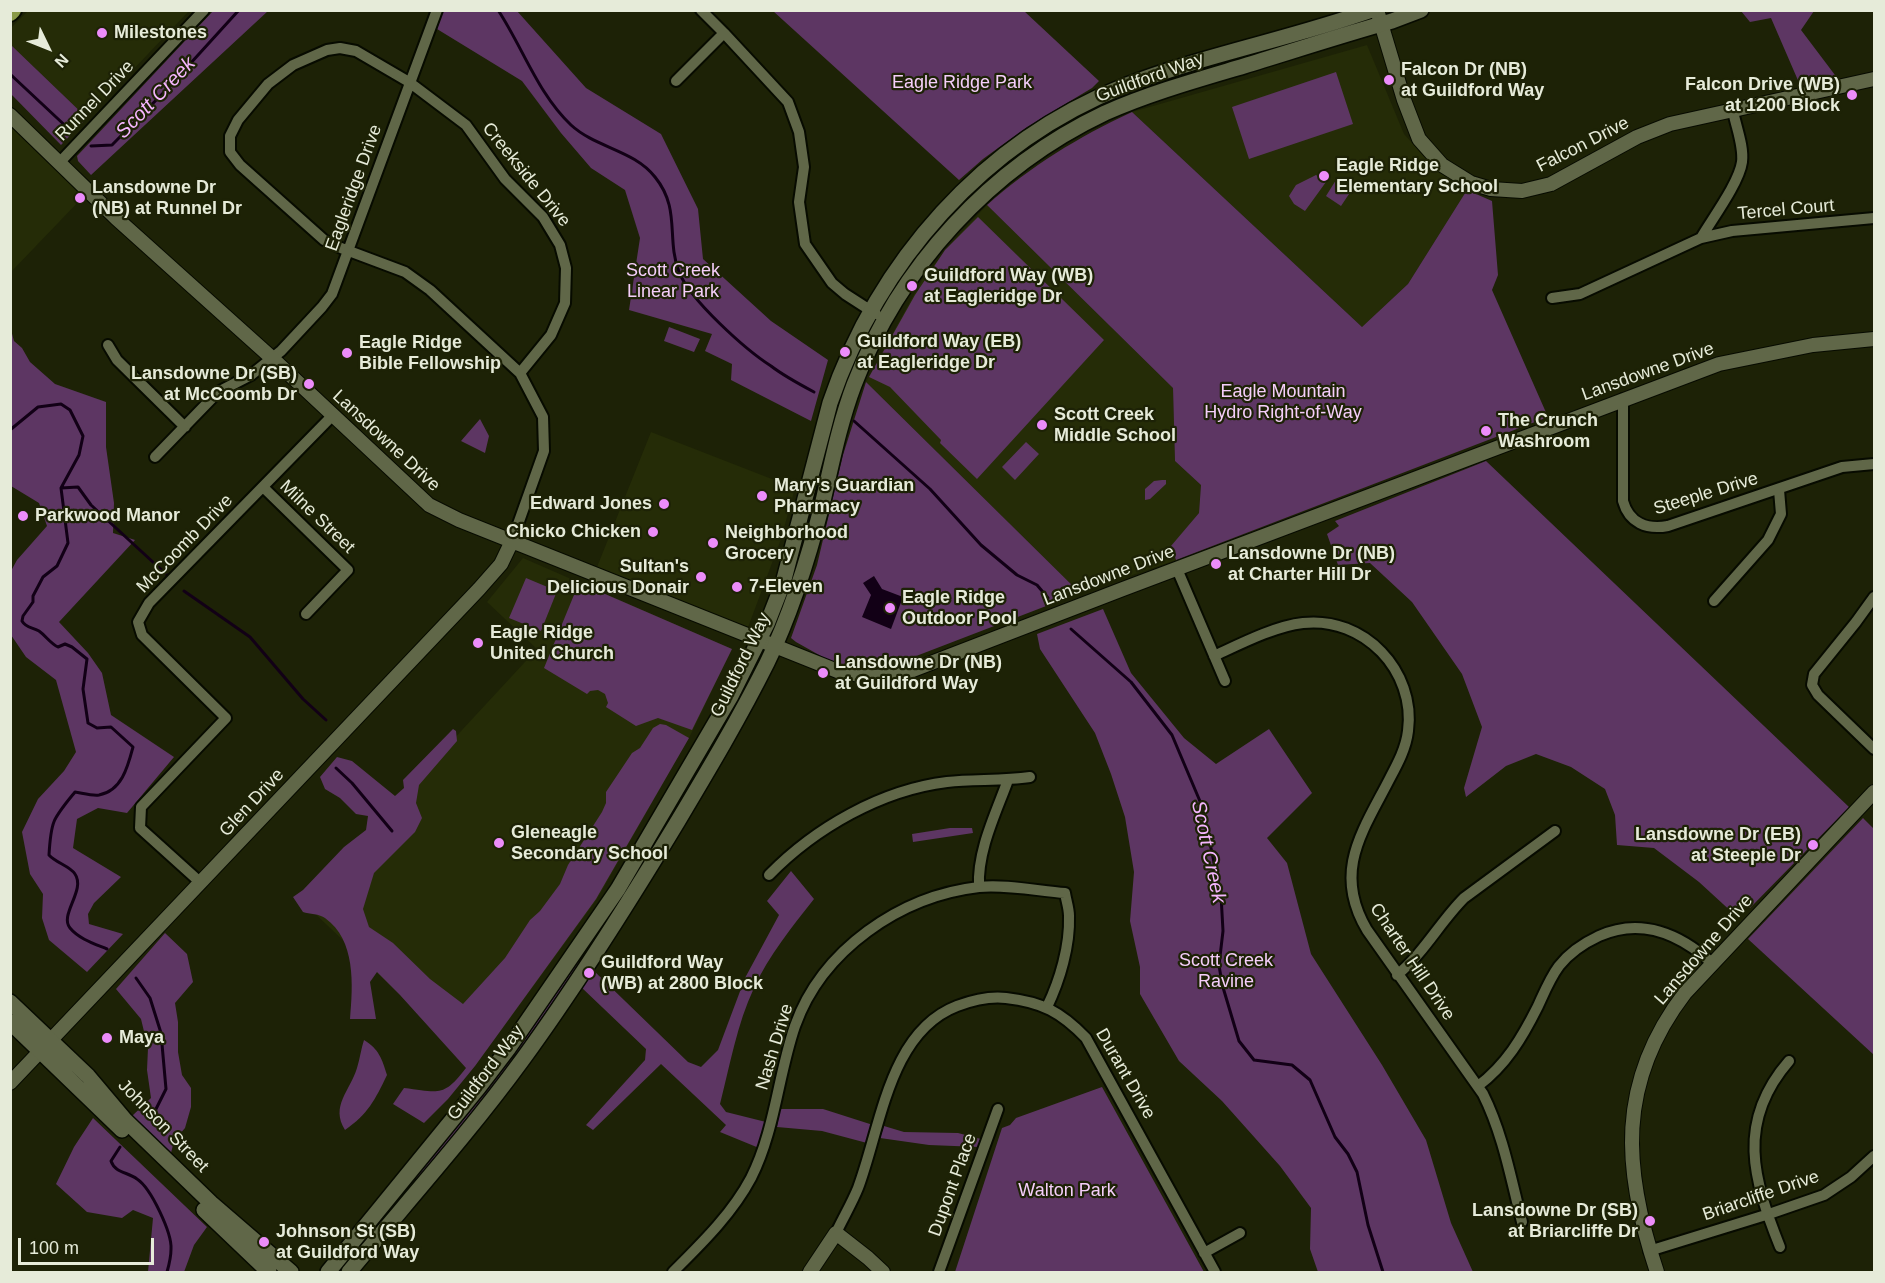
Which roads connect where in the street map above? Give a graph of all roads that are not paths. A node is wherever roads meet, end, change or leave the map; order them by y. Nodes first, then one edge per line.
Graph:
1 (204, 10) edge
2 (437, 10) edge
3 (700, 10) edge
4 (1372, 10) edge
5 (1421, 10) edge
6 (1379, 17) edge
7 (724, 33) junction
8 (1875, 79) edge
9 (676, 81) dead end
10 (409, 82) junction
11 (1733, 111) junction
12 (10, 115) edge
13 (59, 163) junction
14 (1875, 218) edge
15 (1701, 238) junction
16 (349, 251) junction
17 (1552, 297) dead end
18 (870, 311) junction
19 (884, 318) junction
20 (1875, 339) edge
21 (108, 345) dead end
22 (273, 359) junction
23 (520, 373) junction
24 (1623, 399) junction
25 (332, 416) junction
26 (185, 427) junction
27 (155, 457) dead end
28 (1875, 464) edge
29 (262, 487) junction
30 (1779, 490) junction
31 (512, 541) junction
32 (1177, 569) junction
33 (1875, 597) edge
34 (1714, 601) dead end
35 (306, 614) dead end
36 (759, 640) junction
37 (775, 646) junction
38 (1214, 656) junction
39 (1225, 681) dead end
40 (1875, 749) edge
41 (1030, 777) dead end
42 (1008, 780) junction
43 (1875, 792) edge
44 (1555, 831) dead end
45 (769, 875) dead end
46 (201, 883) junction
47 (979, 887) junction
48 (1712, 963) junction
49 (1397, 975) junction
50 (10, 1002) edge
51 (1047, 1007) junction
52 (10, 1022) edge
53 (46, 1046) junction
54 (1789, 1061) dead end
55 (10, 1083) edge
56 (1478, 1086) junction
57 (998, 1109) dead end
58 (1875, 1156) edge
59 (1769, 1215) junction
60 (1522, 1222) dead end
61 (836, 1233) junction
62 (1240, 1233) dead end
63 (1780, 1247) dead end
64 (1650, 1251) junction
65 (1204, 1253) junction
66 (269, 1272) edge
67 (291, 1272) edge
68 (328, 1272) edge
69 (349, 1272) edge
70 (673, 1272) edge
71 (810, 1272) edge
72 (883, 1272) edge
73 (939, 1272) edge
74 (1215, 1272) edge
75 (1657, 1272) edge

1 - 13 street, Runnel Drive
2 - 10 street, Eagleridge Drive
3 - 7 street
4 - 18 main road, Guildford Way
5 - 6 main road, Guildford Way
6 - 11 street, Falcon Drive
6 - 19 main road, Guildford Way
7 - 9 street
7 - 18 street
8 - 11 street, Falcon Drive
10 - 16 street, Eagleridge Drive
10 - 16 street, Creekside Drive
10 - 23 street, Creekside Drive
11 - 15 street
12 - 13 street, Lansdowne Drive
13 - 22 street, Lansdowne Drive
14 - 15 street, Tercel Court
15 - 17 street, Tercel Court
16 - 22 street, Eagleridge Drive
16 - 23 street, Creekside Drive
18 - 19 street
18 - 36 main road, Guildford Way
19 - 37 main road, Guildford Way
20 - 24 street, Lansdowne Drive
21 - 26 street
22 - 25 street, Lansdowne Drive
22 - 26 street, Eagleridge Drive
23 - 31 street
24 - 30 street, Steeple Drive
24 - 32 street, Lansdowne Drive
25 - 29 street, McCoomb Drive
25 - 31 street, Lansdowne Drive
26 - 27 street, Eagleridge Drive
28 - 30 street, Steeple Drive
29 - 35 street, Milne Street
29 - 46 street, McCoomb Drive
30 - 34 street
31 - 36 street, Lansdowne Drive
31 - 46 street, Glen Drive
32 - 37 street, Lansdowne Drive
32 - 38 street
33 - 40 street
36 - 37 street, Lansdowne Drive
36 - 68 main road, Guildford Way
37 - 69 main road, Guildford Way
38 - 39 street
38 - 49 street, Charter Hill Drive
41 - 42 street
42 - 45 street
42 - 47 street
43 - 48 street, Lansdowne Drive
44 - 49 street
46 - 53 street, Glen Drive
47 - 51 street, Nash Drive
47 - 70 street, Nash Drive
48 - 56 street
48 - 64 street, Lansdowne Drive
49 - 56 street, Charter Hill Drive
50 - 53 main road, Johnson Street
51 - 61 street, Durant Drive
51 - 65 street, Durant Drive
52 - 53 main road, Johnson Street
53 - 55 street, Glen Drive
53 - 66 main road, Johnson Street
53 - 67 main road, Johnson Street
54 - 59 street
56 - 60 street, Charter Hill Drive
57 - 73 street, Dupont Place
58 - 59 street, Briarcliffe Drive
59 - 63 street
59 - 64 street, Briarcliffe Drive
61 - 71 street, Durant Drive
61 - 72 street
62 - 65 street
64 - 75 street, Lansdowne Drive
65 - 74 street, Durant Drive

